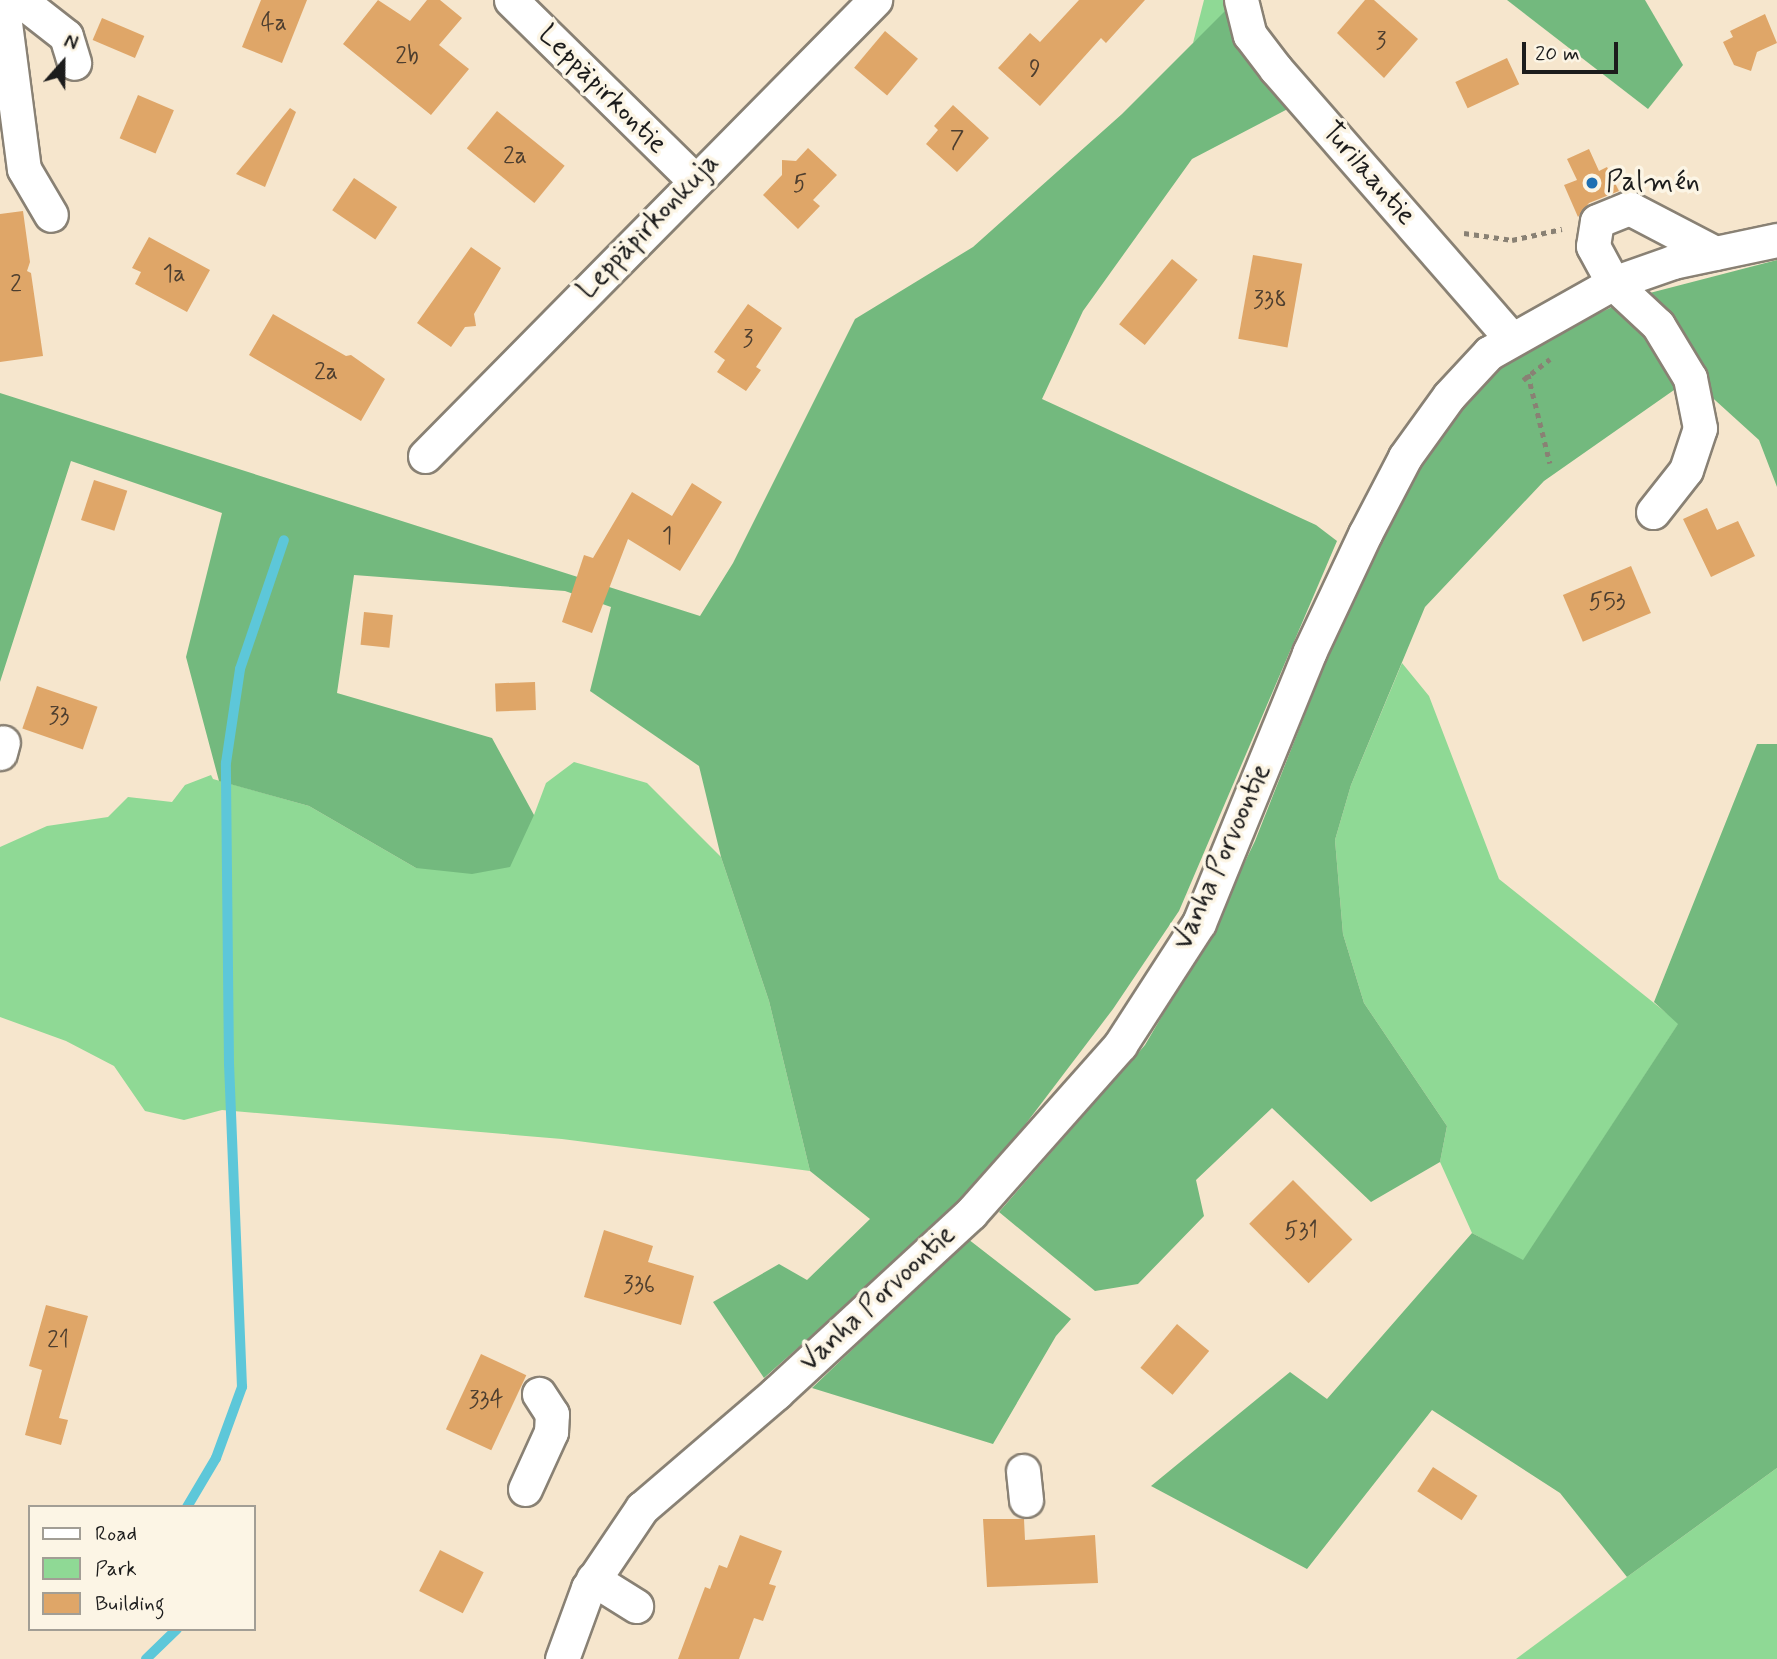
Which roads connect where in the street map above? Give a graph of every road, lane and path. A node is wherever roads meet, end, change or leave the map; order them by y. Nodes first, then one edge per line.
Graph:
1 (2, 0) edge
2 (20, 0) edge
3 (511, 0) edge
4 (874, 0) edge
5 (1241, 0) edge
6 (74, 63) dead end
7 (694, 180) junction
8 (51, 215) dead end
9 (1597, 221) junction
10 (1412, 225) junction
11 (1777, 240) edge
12 (1715, 253) junction
13 (1613, 284) junction
14 (1511, 338) junction
15 (425, 456) dead end
16 (1550, 463) dead end
17 (1653, 512) dead end
18 (539, 1394) dead end
19 (525, 1489) dead end
20 (593, 1579) junction
21 (636, 1606) dead end
22 (562, 1659) edge

1 - 8 street
2 - 6 street
3 - 7 street, Leppäpirkontie
4 - 7 street, Leppäpirkonkuja
5 - 10 street, Turilaantie
7 - 15 street, Leppäpirkonkuja
9 - 10 path
9 - 12 street
9 - 13 street
10 - 14 street, Turilaantie
11 - 12 street, Vanha Porvoontie
12 - 13 street, Vanha Porvoontie
13 - 14 street, Vanha Porvoontie
13 - 17 street
14 - 16 path
14 - 20 street, Vanha Porvoontie
18 - 19 street
20 - 21 street
20 - 22 street, Vanha Porvoontie

